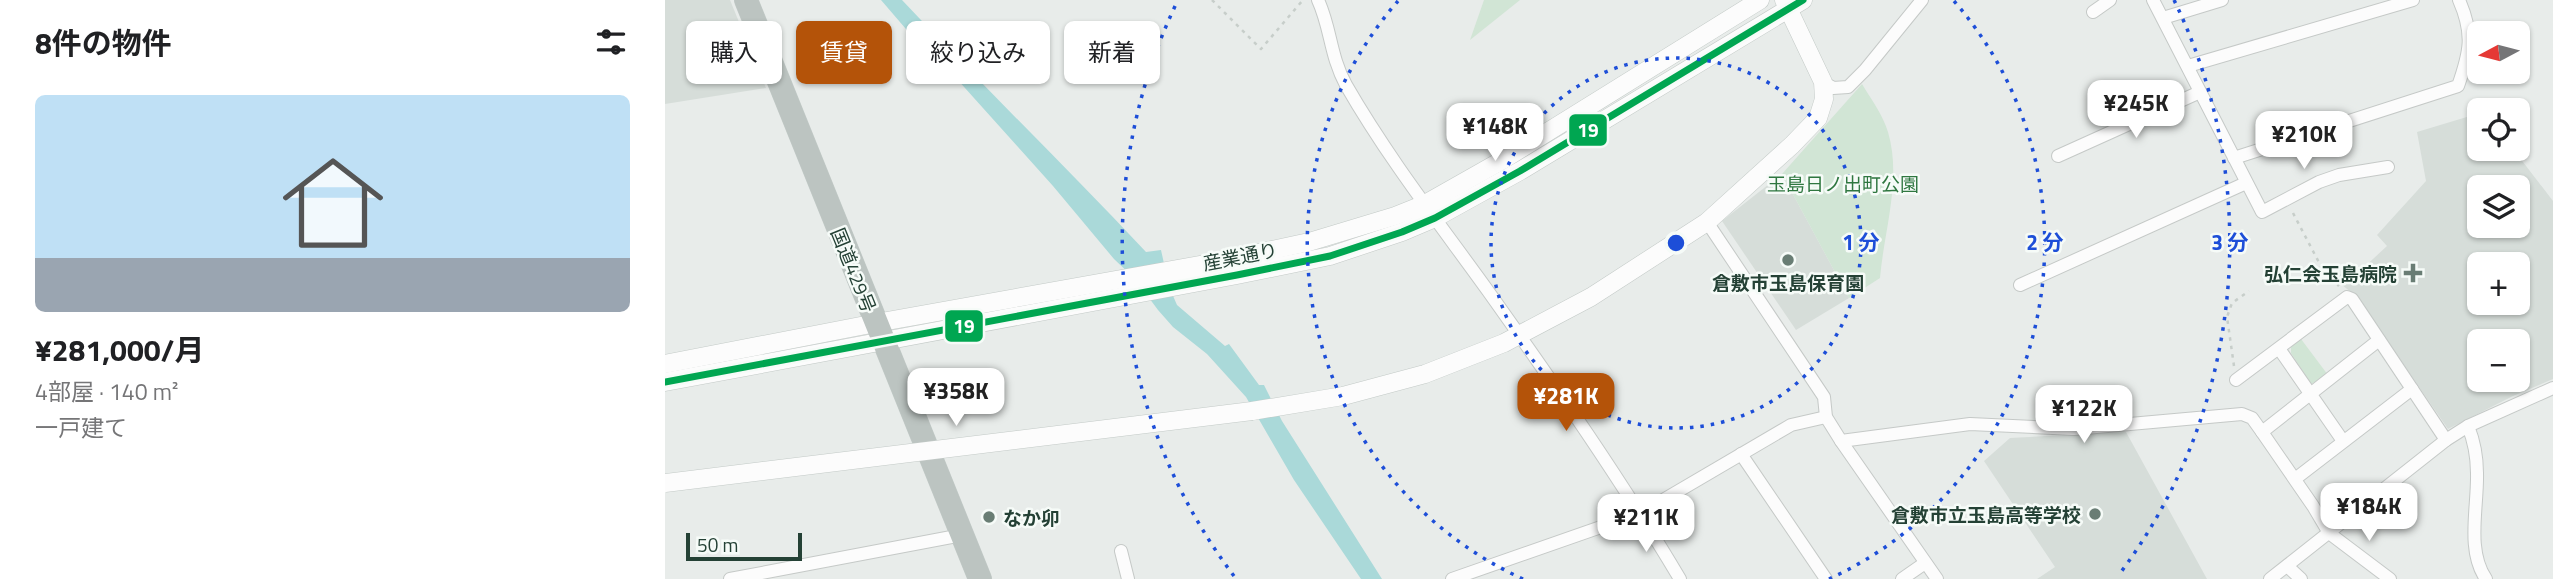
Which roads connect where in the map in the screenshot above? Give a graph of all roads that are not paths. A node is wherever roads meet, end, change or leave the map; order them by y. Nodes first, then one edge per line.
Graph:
1 (745, 0) edge
2 (1318, 0) edge
3 (1760, 0) edge
4 (1922, 0) edge
5 (2111, 0) edge
6 (2153, 0) edge
7 (2222, 0) edge
8 (2413, 0) edge
9 (2459, 0) edge
10 (1792, 3) edge
11 (2093, 12) dead end
12 (2164, 18) junction
13 (2188, 66) junction
14 (1823, 82) junction
15 (2200, 92) junction
16 (2058, 156) dead end
17 (2234, 158) junction
18 (2388, 167) dead end
19 (2246, 183) junction
20 (1430, 211) junction
21 (1707, 222) junction
22 (2020, 285) dead end
23 (879, 331) junction
24 (1519, 335) junction
25 (2379, 340) junction
26 (2280, 350) junction
27 (665, 364) edge
28 (2236, 380) road end
29 (665, 382) edge
30 (2553, 387) edge
31 (2412, 389) junction
32 (2310, 394) junction
33 (1826, 417) junction
34 (2468, 426) junction
35 (2262, 432) junction
36 (2446, 440) junction
37 (1841, 441) junction
38 (2343, 441) junction
39 (1741, 454) junction
40 (2295, 479) junction
41 (665, 483) edge
42 (1641, 513) junction
43 (2329, 533) junction
44 (962, 535) junction
45 (1121, 551) dead end
46 (1925, 563) junction
47 (2287, 566) junction
48 (730, 579) edge
49 (980, 579) edge
50 (1128, 579) edge
51 (1452, 579) edge
52 (1680, 579) edge
53 (1826, 579) edge
54 (1902, 579) edge
55 (1937, 579) edge
56 (2270, 579) edge
57 (2301, 579) edge
58 (2390, 579) edge
59 (2486, 579) edge

1 - 23 highway, 国道429号
2 - 20 street
3 - 20 street, 産業通り
4 - 14 street
5 - 11 street
6 - 12 street
7 - 12 street
8 - 13 street
9 - 17 street
10 - 14 street
10 - 20 street, 産業通り
12 - 13 street
13 - 15 street
14 - 21 street
15 - 16 street
15 - 17 street
17 - 19 street
18 - 19 street
19 - 22 street
20 - 23 street, 産業通り
20 - 23 street, 産業通り
20 - 24 street
21 - 24 street
21 - 33 street
23 - 27 street, 産業通り
23 - 29 street, 産業通り
23 - 44 highway, 国道429号
24 - 41 street, bridge
24 - 42 street
25 - 26 street
25 - 31 street
25 - 32 street
26 - 28 street
26 - 32 street
30 - 34 street
31 - 36 street
31 - 38 street
32 - 35 street
32 - 38 street
33 - 37 street
33 - 39 street
34 - 36 street
34 - 59 street
35 - 37 street
35 - 40 street
36 - 43 street
37 - 46 street
38 - 40 street
39 - 42 street
39 - 53 street
40 - 43 street
42 - 51 street
42 - 52 street
43 - 47 street
43 - 58 street
44 - 48 street
44 - 49 highway, 国道429号
45 - 50 street
46 - 54 street
46 - 55 street
47 - 56 street
47 - 57 street

